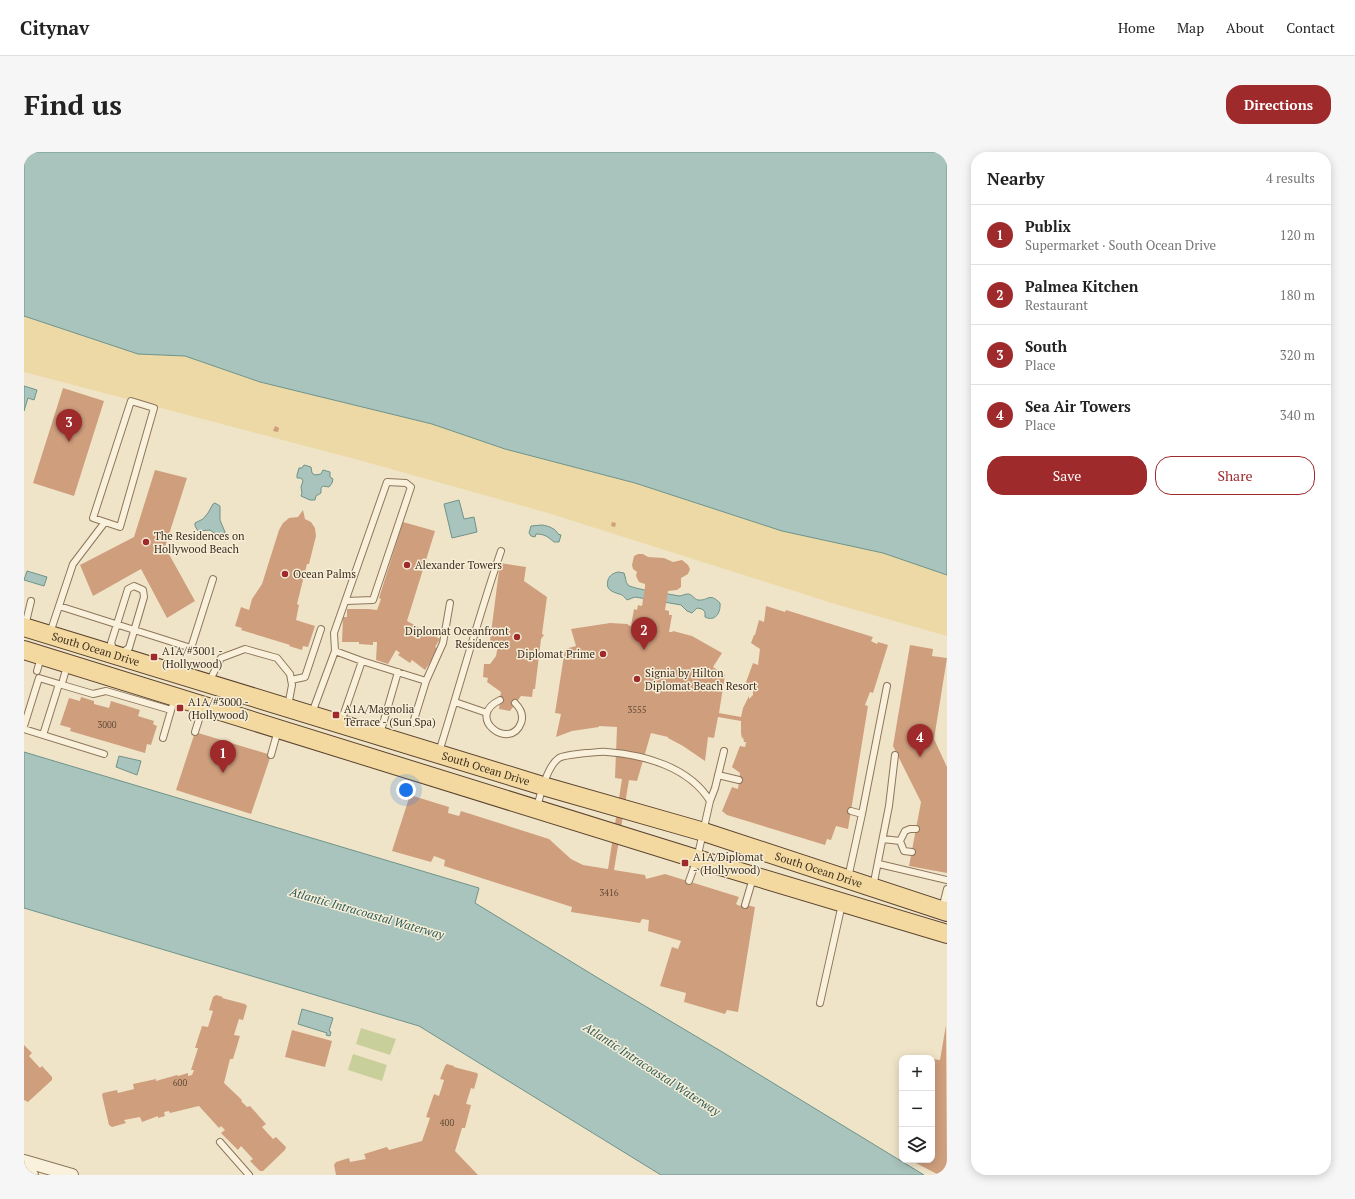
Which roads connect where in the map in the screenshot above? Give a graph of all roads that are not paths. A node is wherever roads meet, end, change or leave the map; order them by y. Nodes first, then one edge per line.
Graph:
1 (105, 522) junction
2 (501, 551) dead end
3 (213, 579) dead end
4 (32, 601) dead end
5 (346, 601) junction
6 (450, 603) dead end
7 (59, 606) junction
8 (118, 624) junction
9 (24, 627) edge
10 (134, 629) junction
11 (320, 629) dead end
12 (49, 635) junction
13 (24, 650) edge
14 (335, 651) junction
15 (116, 656) junction
16 (362, 662) junction
17 (398, 672) junction
18 (63, 675) junction
19 (291, 680) junction
20 (426, 681) junction
21 (108, 684) junction
22 (209, 684) junction
23 (887, 686) dead end
24 (500, 700) dead end
25 (455, 702) junction
26 (173, 703) junction
27 (515, 703) dead end
28 (204, 705) junction
29 (288, 708) junction
30 (487, 714) junction
31 (311, 715) junction
32 (413, 723) dead end
33 (341, 724) junction
34 (24, 726) edge
35 (24, 729) edge
36 (278, 729) junction
37 (195, 732) dead end
38 (43, 736) junction
39 (379, 736) junction
40 (163, 738) dead end
41 (405, 744) junction
42 (724, 751) dead end
43 (104, 754) dead end
44 (438, 754) junction
45 (271, 755) dead end
46 (363, 755) junction
47 (896, 755) dead end
48 (718, 775) junction
49 (740, 780) dead end
50 (543, 786) junction
51 (710, 801) junction
52 (536, 809) junction
53 (851, 812) dead end
54 (862, 814) junction
55 (916, 829) dead end
56 (704, 832) junction
57 (883, 839) junction
58 (900, 841) junction
59 (912, 852) dead end
60 (697, 859) junction
61 (879, 864) junction
62 (753, 876) junction
63 (848, 879) junction
64 (947, 880) edge
65 (689, 881) dead end
66 (873, 888) junction
67 (947, 889) edge
68 (843, 903) junction
69 (745, 905) dead end
70 (943, 921) edge
71 (820, 1003) dead end
72 (220, 1142) dead end
73 (24, 1161) edge
74 (24, 1172) edge
75 (32, 1175) edge
76 (72, 1175) edge
77 (249, 1175) edge

1 - 1 lane
1 - 7 lane
2 - 25 lane
3 - 10 lane
4 - 9 lane
5 - 5 lane
5 - 14 lane
6 - 20 lane
7 - 8 lane
7 - 12 lane
8 - 10 lane
8 - 10 lane
8 - 15 lane
9 - 12 main road, South Ocean Drive
10 - 15 lane
11 - 19 lane
12 - 15 main road, South Ocean Drive
13 - 18 main road, South Ocean Drive
14 - 16 lane
14 - 31 lane
15 - 21 street
15 - 22 main road, South Ocean Drive
16 - 17 lane
16 - 33 lane
17 - 20 lane
17 - 39 lane
18 - 21 main road, South Ocean Drive
18 - 34 lane
18 - 38 lane
19 - 22 lane
19 - 29 lane
20 - 32 lane
21 - 26 main road, South Ocean Drive
22 - 29 main road, South Ocean Drive
23 - 54 lane
24 - 30 lane
25 - 30 lane
25 - 44 lane
26 - 28 main road, South Ocean Drive
26 - 40 lane
27 - 30 lane
28 - 36 main road, South Ocean Drive
28 - 37 lane
29 - 31 main road, South Ocean Drive
31 - 33 main road, South Ocean Drive
33 - 39 main road, South Ocean Drive
35 - 38 lane
36 - 45 lane
36 - 46 main road, South Ocean Drive
38 - 43 lane
39 - 41 main road, South Ocean Drive
41 - 44 main road, South Ocean Drive
41 - 46 main road
42 - 48 lane
44 - 50 main road, South Ocean Drive
46 - 52 main road, South Ocean Drive
47 - 57 lane
48 - 49 lane
48 - 51 lane
50 - 51 lane
50 - 52 lane
50 - 56 main road, South Ocean Drive
51 - 56 lane
52 - 60 main road, South Ocean Drive
53 - 54 lane
54 - 63 lane
55 - 58 lane
56 - 60 lane
56 - 63 main road, South Ocean Drive
57 - 58 lane
57 - 61 lane
58 - 59 lane
60 - 62 main road, South Ocean Drive
60 - 65 lane
61 - 64 lane
61 - 66 lane
62 - 68 main road, South Ocean Drive
62 - 69 lane
63 - 66 main road, South Ocean Drive
66 - 70 main road, South Ocean Drive
67 - 70 lane
68 - 70 main road, South Ocean Drive
68 - 71 lane
72 - 77 lane
73 - 76 street
74 - 75 street

